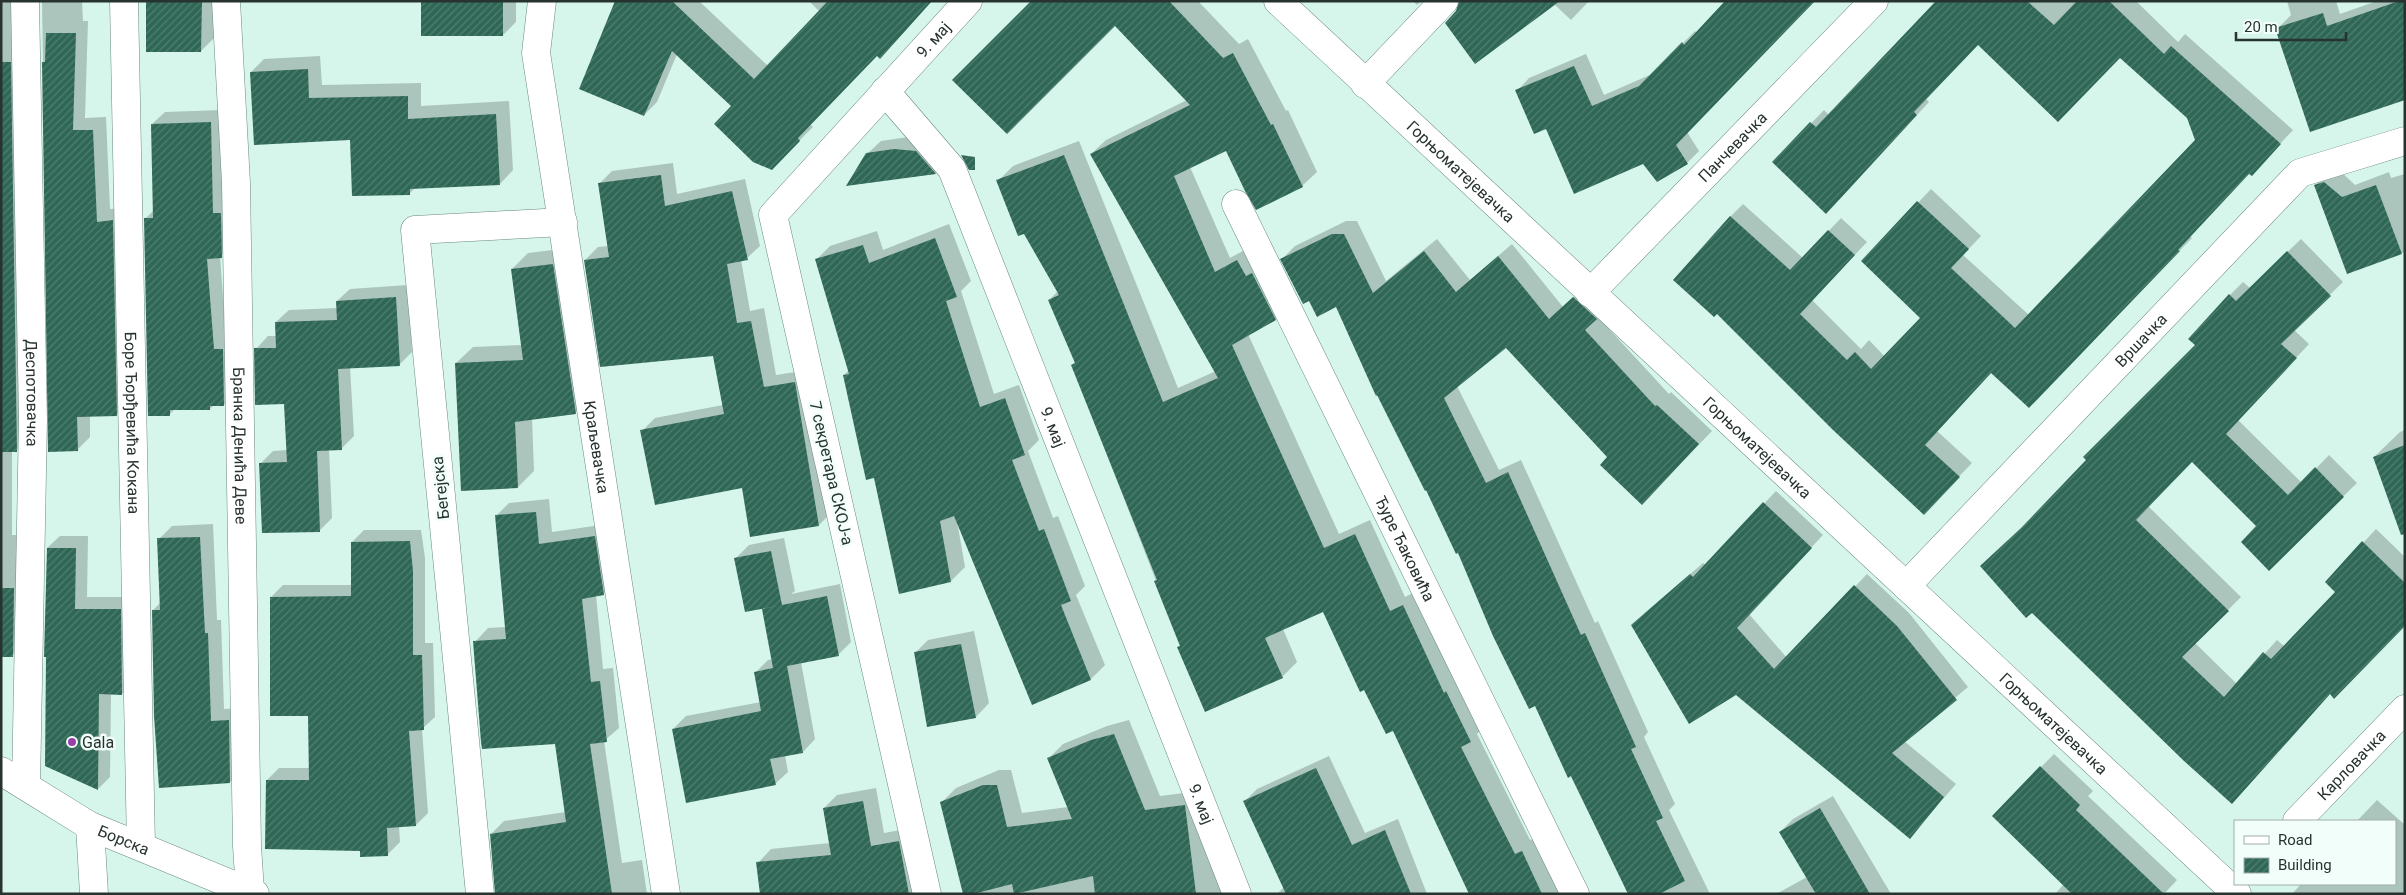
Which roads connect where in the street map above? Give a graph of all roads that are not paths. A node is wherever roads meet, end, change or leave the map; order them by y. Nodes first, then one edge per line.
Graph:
1 (25, 1) edge
2 (124, 1) edge
3 (226, 1) edge
4 (542, 1) edge
5 (968, 1) edge
6 (1278, 1) edge
7 (1444, 1) edge
8 (1874, 1) edge
9 (1365, 84) junction
10 (885, 91) junction
11 (2405, 141) edge
12 (1236, 204) dead end
13 (563, 222) junction
14 (1590, 293) junction
15 (1906, 586) junction
16 (2405, 709) edge
17 (1, 771) edge
18 (26, 786) junction
19 (2298, 820) edge
20 (90, 826) junction
21 (141, 846) junction
22 (2235, 889) edge
23 (253, 892) edge
24 (94, 894) edge
25 (480, 894) edge
26 (666, 894) edge
27 (926, 894) edge
28 (1237, 894) edge
29 (1574, 894) edge

1 - 18 street, Деспотовачка
2 - 21 street, Боре Ђорђевића Кокана
3 - 23 street, Бранка Денића Деве
4 - 13 street, Краљевачка
5 - 10 street, 9. мај
6 - 9 street, Горњоматејевачка
7 - 9 street
8 - 14 street, Панчевачка
9 - 14 street, Горњоматејевачка
10 - 27 street, 7 секретара СКОЈ-а
10 - 28 street, 9. мај
11 - 15 street, Вршачка
12 - 29 street, Ђуре Ђаковића
13 - 25 street, Бегејска
13 - 26 street, Краљевачка
14 - 15 street, Горњоматејевачка
15 - 22 street, Горњоматејевачка
16 - 19 street, Карловачка
17 - 18 street, Борска
18 - 20 street, Борска
20 - 21 street, Борска
20 - 24 street
21 - 23 street, Борска

